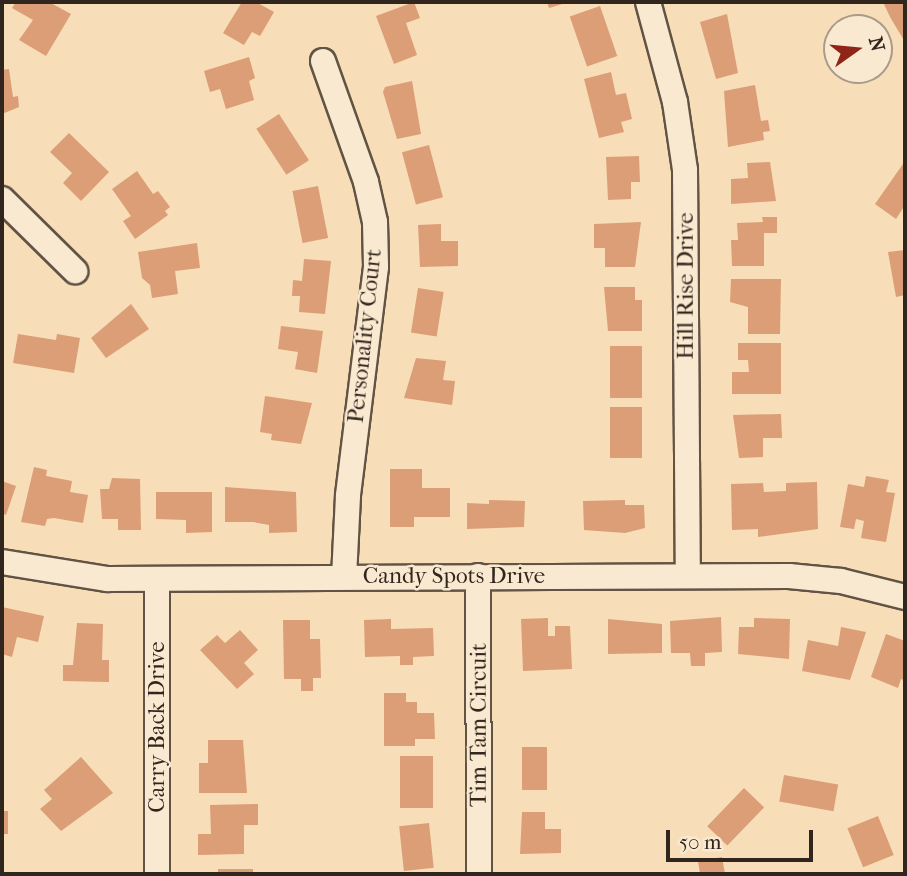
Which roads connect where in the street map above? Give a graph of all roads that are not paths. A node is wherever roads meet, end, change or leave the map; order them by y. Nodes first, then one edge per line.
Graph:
1 (648, 2) edge
2 (323, 61) dead end
3 (2, 199) edge
4 (75, 271) dead end
5 (2, 562) edge
6 (478, 576) junction
7 (688, 576) junction
8 (344, 577) junction
9 (157, 579) junction
10 (905, 597) edge
11 (157, 874) edge
12 (479, 874) edge

1 - 7 street, Hill Rise Drive
2 - 8 street, Personality Court
3 - 4 street
5 - 9 street, Candy Spots Drive
6 - 7 street, Candy Spots Drive
6 - 8 street, Candy Spots Drive
6 - 12 street, Tim Tam Circuit
7 - 10 street, Candy Spots Drive
8 - 9 street, Candy Spots Drive
9 - 11 street, Carry Back Drive

